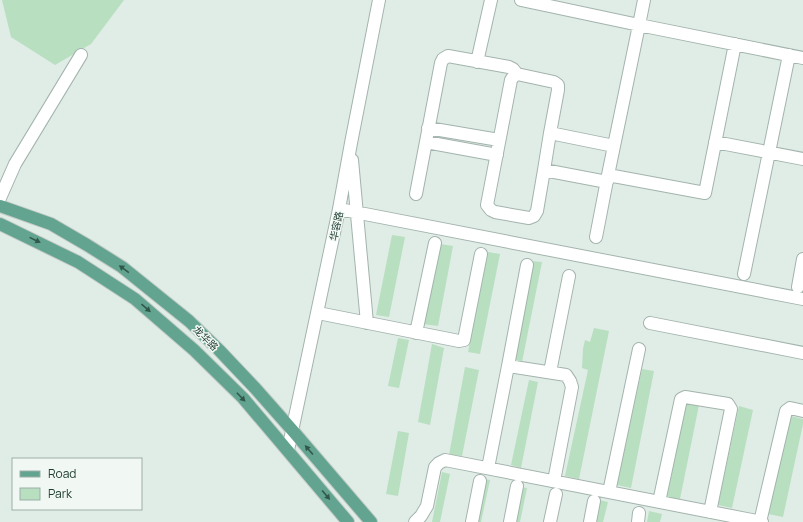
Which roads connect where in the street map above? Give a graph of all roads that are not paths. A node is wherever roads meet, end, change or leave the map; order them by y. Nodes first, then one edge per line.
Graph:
1 (380, 0) edge
2 (491, 0) edge
3 (520, 0) edge
4 (644, 0) edge
5 (639, 24) junction
6 (735, 44) junction
7 (81, 55) dead end
8 (789, 55) junction
9 (803, 58) edge
10 (477, 62) junction
11 (517, 74) junction
12 (428, 128) junction
13 (550, 133) junction
14 (499, 140) junction
15 (426, 142) junction
16 (715, 142) junction
17 (351, 143) junction
18 (614, 146) junction
19 (768, 152) junction
20 (497, 155) junction
21 (803, 159) edge
22 (544, 170) junction
23 (607, 179) junction
24 (416, 194) dead end
25 (0, 198) edge
26 (0, 206) edge
27 (339, 209) junction
28 (0, 224) edge
29 (596, 237) dead end
30 (435, 243) dead end
31 (481, 254) dead end
32 (803, 259) edge
33 (527, 266) dead end
34 (744, 274) dead end
35 (569, 276) dead end
36 (798, 287) dead end
37 (803, 300) edge
38 (318, 313) junction
39 (367, 323) junction
40 (650, 323) dead end
41 (416, 333) junction
42 (639, 349) dead end
43 (803, 353) edge
44 (508, 366) junction
45 (550, 372) junction
46 (803, 411) edge
47 (293, 431) junction
48 (288, 450) junction
49 (488, 468) junction
50 (480, 481) dead end
51 (554, 481) junction
52 (517, 486) dead end
53 (609, 492) junction
54 (556, 494) dead end
55 (594, 501) dead end
56 (659, 502) junction
57 (710, 512) junction
58 (348, 522) edge
59 (371, 522) edge
60 (415, 522) edge
61 (472, 522) edge
62 (510, 522) edge
63 (550, 522) edge
64 (590, 522) edge
65 (761, 522) edge

1 - 17 street, 华容路
2 - 10 street
3 - 5 street
4 - 5 street
5 - 6 street
5 - 18 street
6 - 8 street
6 - 16 street
7 - 25 street
8 - 9 street
8 - 19 street
10 - 11 street
10 - 12 street
11 - 13 street
11 - 14 street
12 - 14 street
12 - 15 street
13 - 18 street
13 - 22 street
14 - 20 street
15 - 20 street
15 - 24 street
16 - 19 street
16 - 23 street
17 - 27 street, 华容路
17 - 39 street
18 - 23 street
19 - 21 street
19 - 34 street
20 - 22 street
22 - 23 street
23 - 29 street
47 -> 26 main road, 龙华路
27 - 37 street
27 - 38 street, 华容路
28 -> 48 main road, 龙华路
30 - 41 street
31 - 41 street
32 - 36 street
33 - 44 street
35 - 45 street
38 - 39 street
38 - 47 street, 华容路
39 - 41 street
40 - 43 street
42 - 53 street
44 - 45 street
44 - 49 street
45 - 51 street
46 - 65 street
47 - 48 street, 华容路
59 -> 47 main road, 龙华路
48 -> 58 main road, 龙华路
49 - 51 street
49 - 60 street
50 - 61 street
51 - 53 street
52 - 62 street
53 - 56 street
54 - 63 street
55 - 64 street
56 - 57 street
56 - 57 street
57 - 65 street

